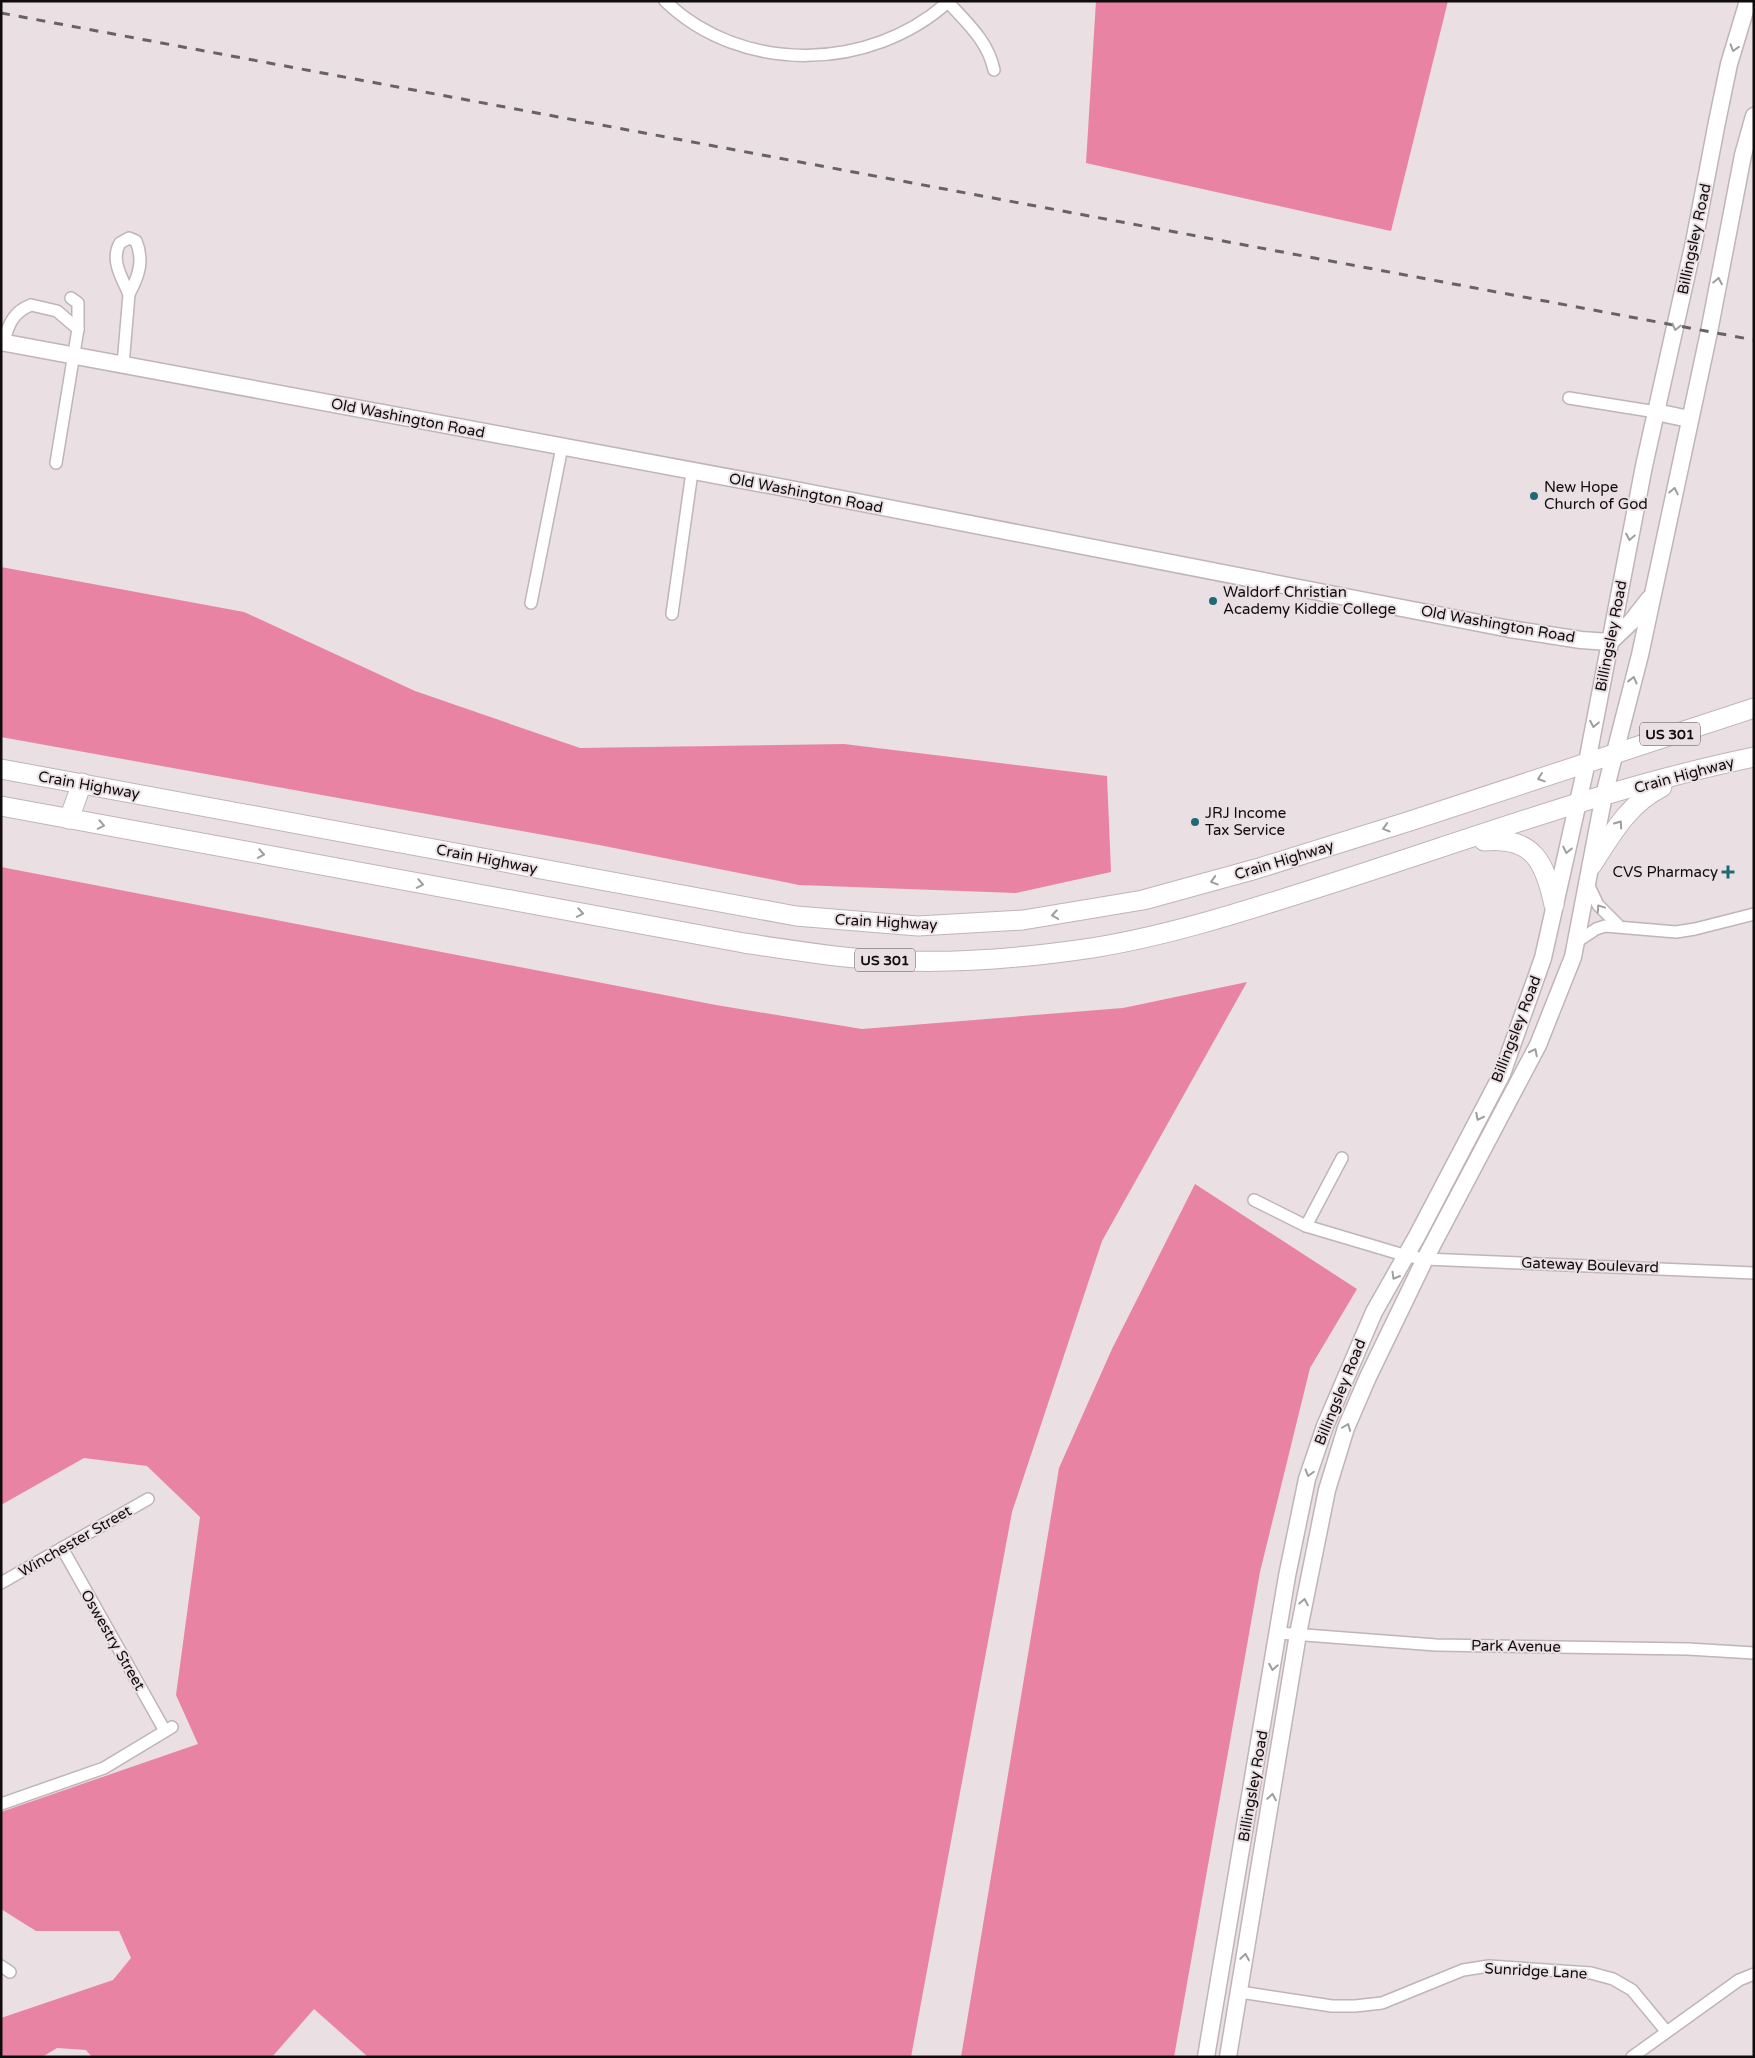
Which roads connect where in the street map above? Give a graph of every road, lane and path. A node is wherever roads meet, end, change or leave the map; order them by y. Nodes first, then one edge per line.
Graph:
1 (665, 1) edge
2 (1748, 1) edge
3 (949, 2) edge
4 (994, 70) dead end
5 (1754, 116) edge
6 (129, 294) dead end
7 (71, 298) dead end
8 (78, 329) junction
9 (3, 342) edge
10 (74, 356) junction
11 (122, 365) junction
12 (1569, 398) dead end
13 (1656, 412) junction
14 (1689, 419) junction
15 (562, 447) junction
16 (56, 463) dead end
17 (692, 472) junction
18 (1653, 590) junction
19 (531, 603) dead end
20 (672, 614) dead end
21 (1610, 642) junction
22 (1754, 708) edge
23 (1616, 753) junction
24 (1754, 757) edge
25 (1587, 762) junction
26 (1, 769) edge
27 (1693, 771) junction
28 (82, 783) junction
29 (1604, 795) junction
30 (1577, 803) junction
31 (1, 806) edge
32 (68, 818) junction
33 (1458, 843) junction
34 (1592, 865) junction
35 (1588, 886) junction
36 (1554, 905) junction
37 (1754, 914) edge
38 (1618, 926) junction
39 (1578, 941) junction
40 (1342, 1158) dead end
41 (1254, 1200) dead end
42 (1306, 1226) junction
43 (1407, 1256) junction
44 (1425, 1259) junction
45 (1754, 1272) edge
46 (148, 1499) dead end
47 (62, 1548) junction
48 (1, 1583) edge
49 (1279, 1632) junction
50 (1298, 1634) junction
51 (1754, 1653) edge
52 (1, 1804) edge
53 (1754, 1974) edge
54 (1240, 1992) junction
55 (1666, 2031) junction
56 (1206, 2057) edge
57 (1228, 2057) edge
58 (1632, 2057) edge

1 - 3 street
2 -> 13 main road, Billingsley Road
3 - 4 street
14 -> 5 main road, Billingsley Road
6 - 11 street
7 - 8 street
8 - 9 street
8 - 10 street
9 - 10 main road, Old Washington Road
10 - 11 main road, Old Washington Road
10 - 16 street
11 - 15 main road, Old Washington Road
12 - 13 street
13 - 14 main road
13 -> 21 main road, Billingsley Road
18 -> 14 main road, Billingsley Road
15 - 17 main road, Old Washington Road
15 - 19 street
17 - 20 street
17 - 21 main road, Old Washington Road
18 - 21 main road
23 -> 18 main road, Billingsley Road
21 -> 25 main road, Billingsley Road
22 - 23 highway, Crain Highway / US 301
23 - 25 highway, Crain Highway / US 301
23 - 29 main road, Billingsley Road
24 - 27 highway, Crain Highway / US 301
25 -> 28 highway, Crain Highway / US 301
25 - 30 main road, Billingsley Road
26 - 28 highway, Crain Highway / US 301
27 - 29 highway, Crain Highway / US 301
34 -> 27 highway
28 - 32 highway
29 - 30 highway, Crain Highway / US 301
29 - 34 main road, Billingsley Road
30 - 33 highway, Crain Highway / US 301
30 -> 36 main road, Billingsley Road
31 - 32 highway, Crain Highway / US 301
32 -> 33 highway, Crain Highway / US 301
33 - 36 highway
34 - 35 main road, Billingsley Road
38 -> 35 street
35 - 39 main road, Billingsley Road
36 -> 43 main road, Billingsley Road
37 - 38 street
38 - 39 street
44 -> 39 main road, Billingsley Road
40 - 42 street
41 - 42 street, Gateway Boulevard
42 - 43 street, Gateway Boulevard
43 - 44 street, Gateway Boulevard
43 -> 49 main road, Billingsley Road
44 - 45 street, Gateway Boulevard
50 -> 44 main road, Billingsley Road
46 - 47 street, Winchester Street
47 - 48 street, Winchester Street
47 - 52 street, Oswestry Street
49 - 50 street, Park Avenue
49 -> 56 main road, Billingsley Road
50 - 51 street, Park Avenue
54 -> 50 main road, Billingsley Road
53 - 55 street
54 - 55 street, Sunridge Lane
54 - 57 main road, Billingsley Road
55 - 58 street

